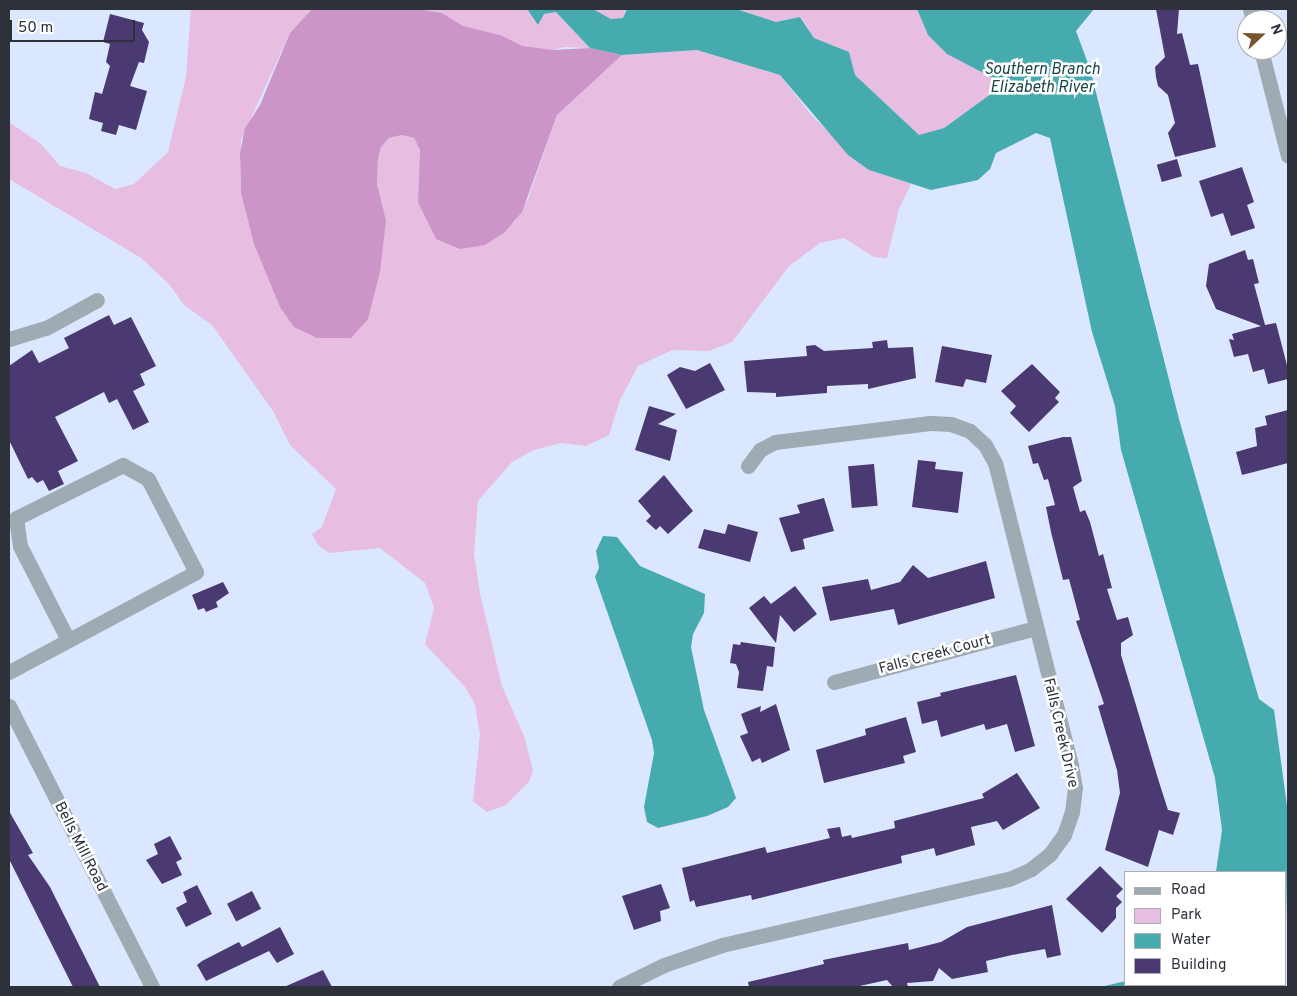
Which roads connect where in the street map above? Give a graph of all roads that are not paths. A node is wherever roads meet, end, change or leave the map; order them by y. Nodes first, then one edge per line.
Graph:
1 (1264, 60) edge
2 (1288, 156) edge
3 (98, 300) dead end
4 (9, 339) edge
5 (748, 466) dead end
6 (1036, 628) junction
7 (68, 640) junction
8 (9, 672) edge
9 (834, 682) dead end
10 (9, 706) edge
11 (152, 987) edge
12 (619, 987) edge

1 - 2 street
3 - 4 street
5 - 6 street, Falls Creek Drive
6 - 9 street, Falls Creek Court
6 - 12 street, Falls Creek Drive
7 - 7 street
7 - 8 street
10 - 11 street, Bells Mill Road

